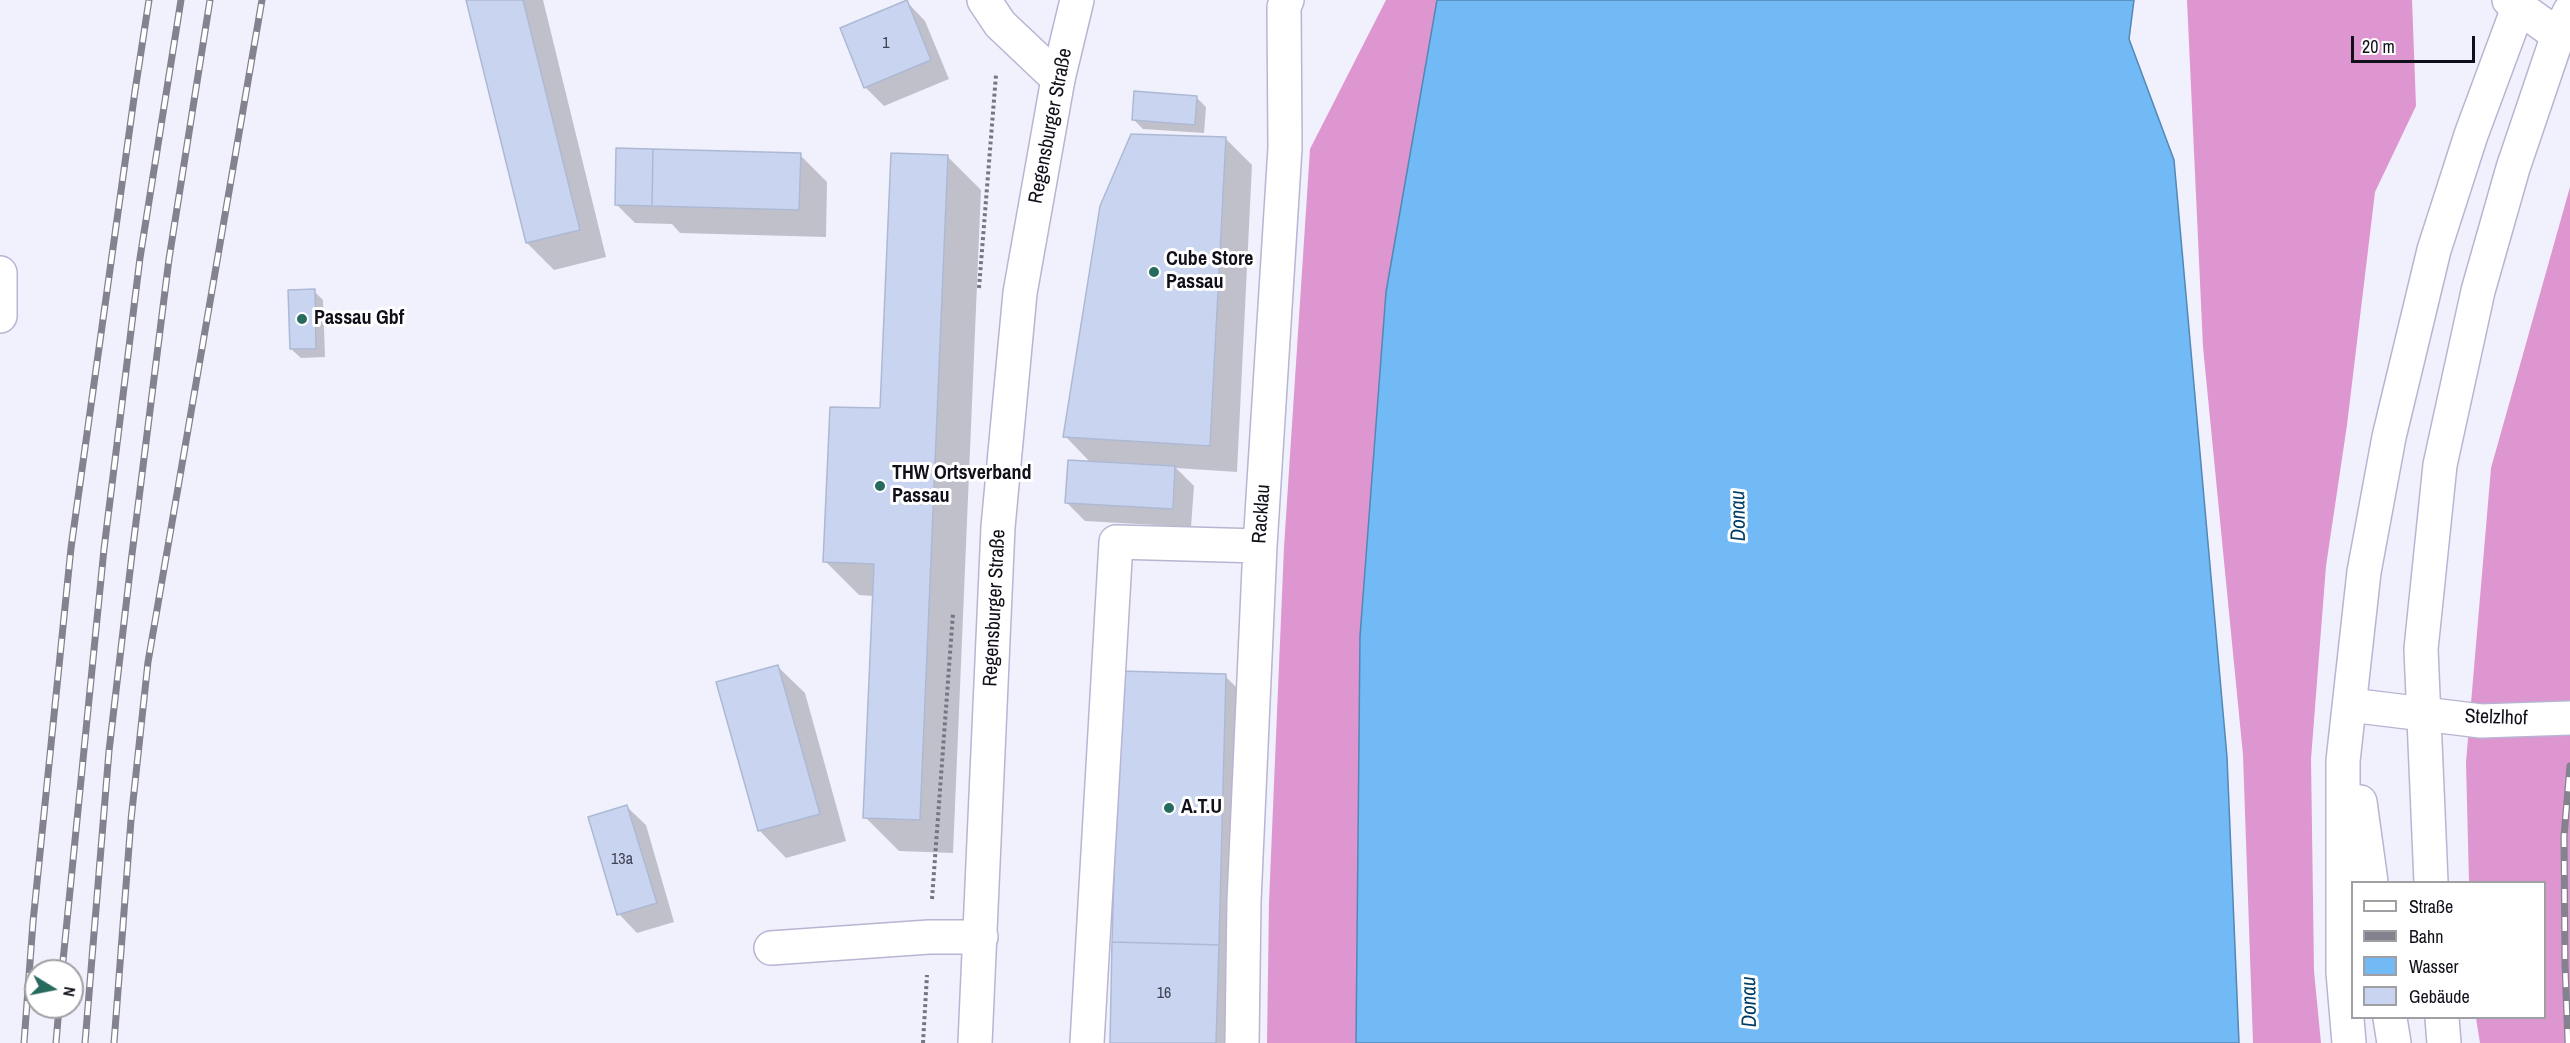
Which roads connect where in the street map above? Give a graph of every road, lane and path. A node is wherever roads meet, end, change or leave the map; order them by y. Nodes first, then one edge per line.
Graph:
1 (984, 0) edge
2 (1077, 0) edge
3 (1279, 2) edge
4 (2516, 2) edge
5 (2564, 23) edge
6 (1058, 79) junction
7 (0, 273) edge
8 (0, 316) edge
9 (1260, 546) junction
10 (2350, 705) junction
11 (2423, 713) junction
12 (2570, 718) edge
13 (2371, 881) edge
14 (2431, 881) edge
15 (981, 938) junction
16 (771, 948) dead end
17 (2390, 1019) edge
18 (2442, 1019) edge
19 (975, 1043) edge
20 (1087, 1043) edge
21 (1242, 1043) edge
22 (2349, 1043) edge
23 (2394, 1043) edge
24 (2444, 1043) edge

1 - 6 main road
2 - 6 main road, Regensburger Straße
3 - 9 main road, Racklau
4 - 5 main road
4 - 10 main road
5 - 11 main road
6 - 15 main road, Regensburger Straße
7 - 8 main road
9 - 20 main road
9 - 21 main road, Racklau
10 - 11 main road, Stelzlhof
10 - 13 main road
10 - 22 main road
11 - 12 main road, Stelzlhof
11 - 14 main road
15 - 16 main road
15 - 19 main road, Regensburger Straße
17 - 23 main road
18 - 24 main road

